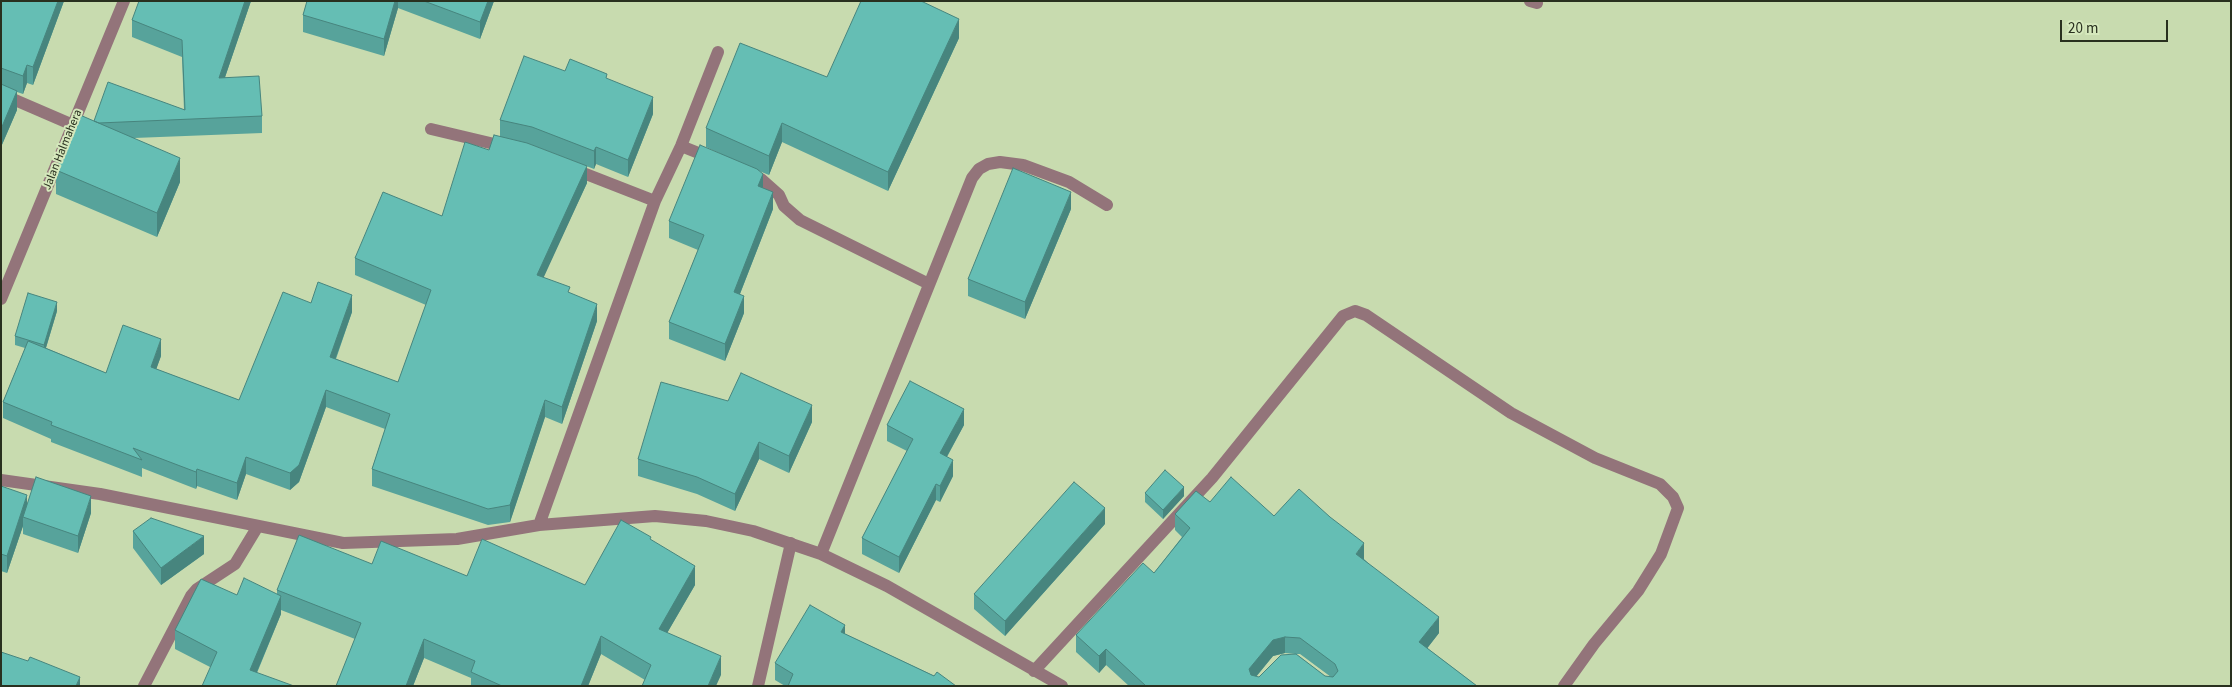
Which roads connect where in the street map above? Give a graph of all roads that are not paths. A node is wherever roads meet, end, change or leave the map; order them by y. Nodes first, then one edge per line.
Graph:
1 (124, 1) edge
2 (718, 52) dead end
3 (1, 94) edge
4 (73, 125) junction
5 (431, 129) dead end
6 (681, 146) junction
7 (520, 150) edge
8 (563, 166) edge
9 (655, 201) junction
10 (1107, 205) dead end
11 (928, 284) junction
12 (1, 299) edge
13 (1, 480) edge
14 (539, 525) junction
15 (258, 526) junction
16 (791, 543) junction
17 (821, 554) junction
18 (1034, 671) junction
19 (144, 686) edge
20 (758, 686) edge
21 (1062, 686) edge
22 (1564, 686) edge

1 - 4 street, Jalan Halmahera
2 - 6 street
3 - 4 street
4 - 12 street, Jalan Halmahera
5 - 7 street
6 - 9 street
6 - 11 street
8 - 9 street
9 - 14 street
10 - 11 street
11 - 17 street
13 - 15 street
14 - 15 street
14 - 16 street
15 - 19 street
16 - 17 street
16 - 20 street
17 - 18 street
18 - 21 street
18 - 22 street

